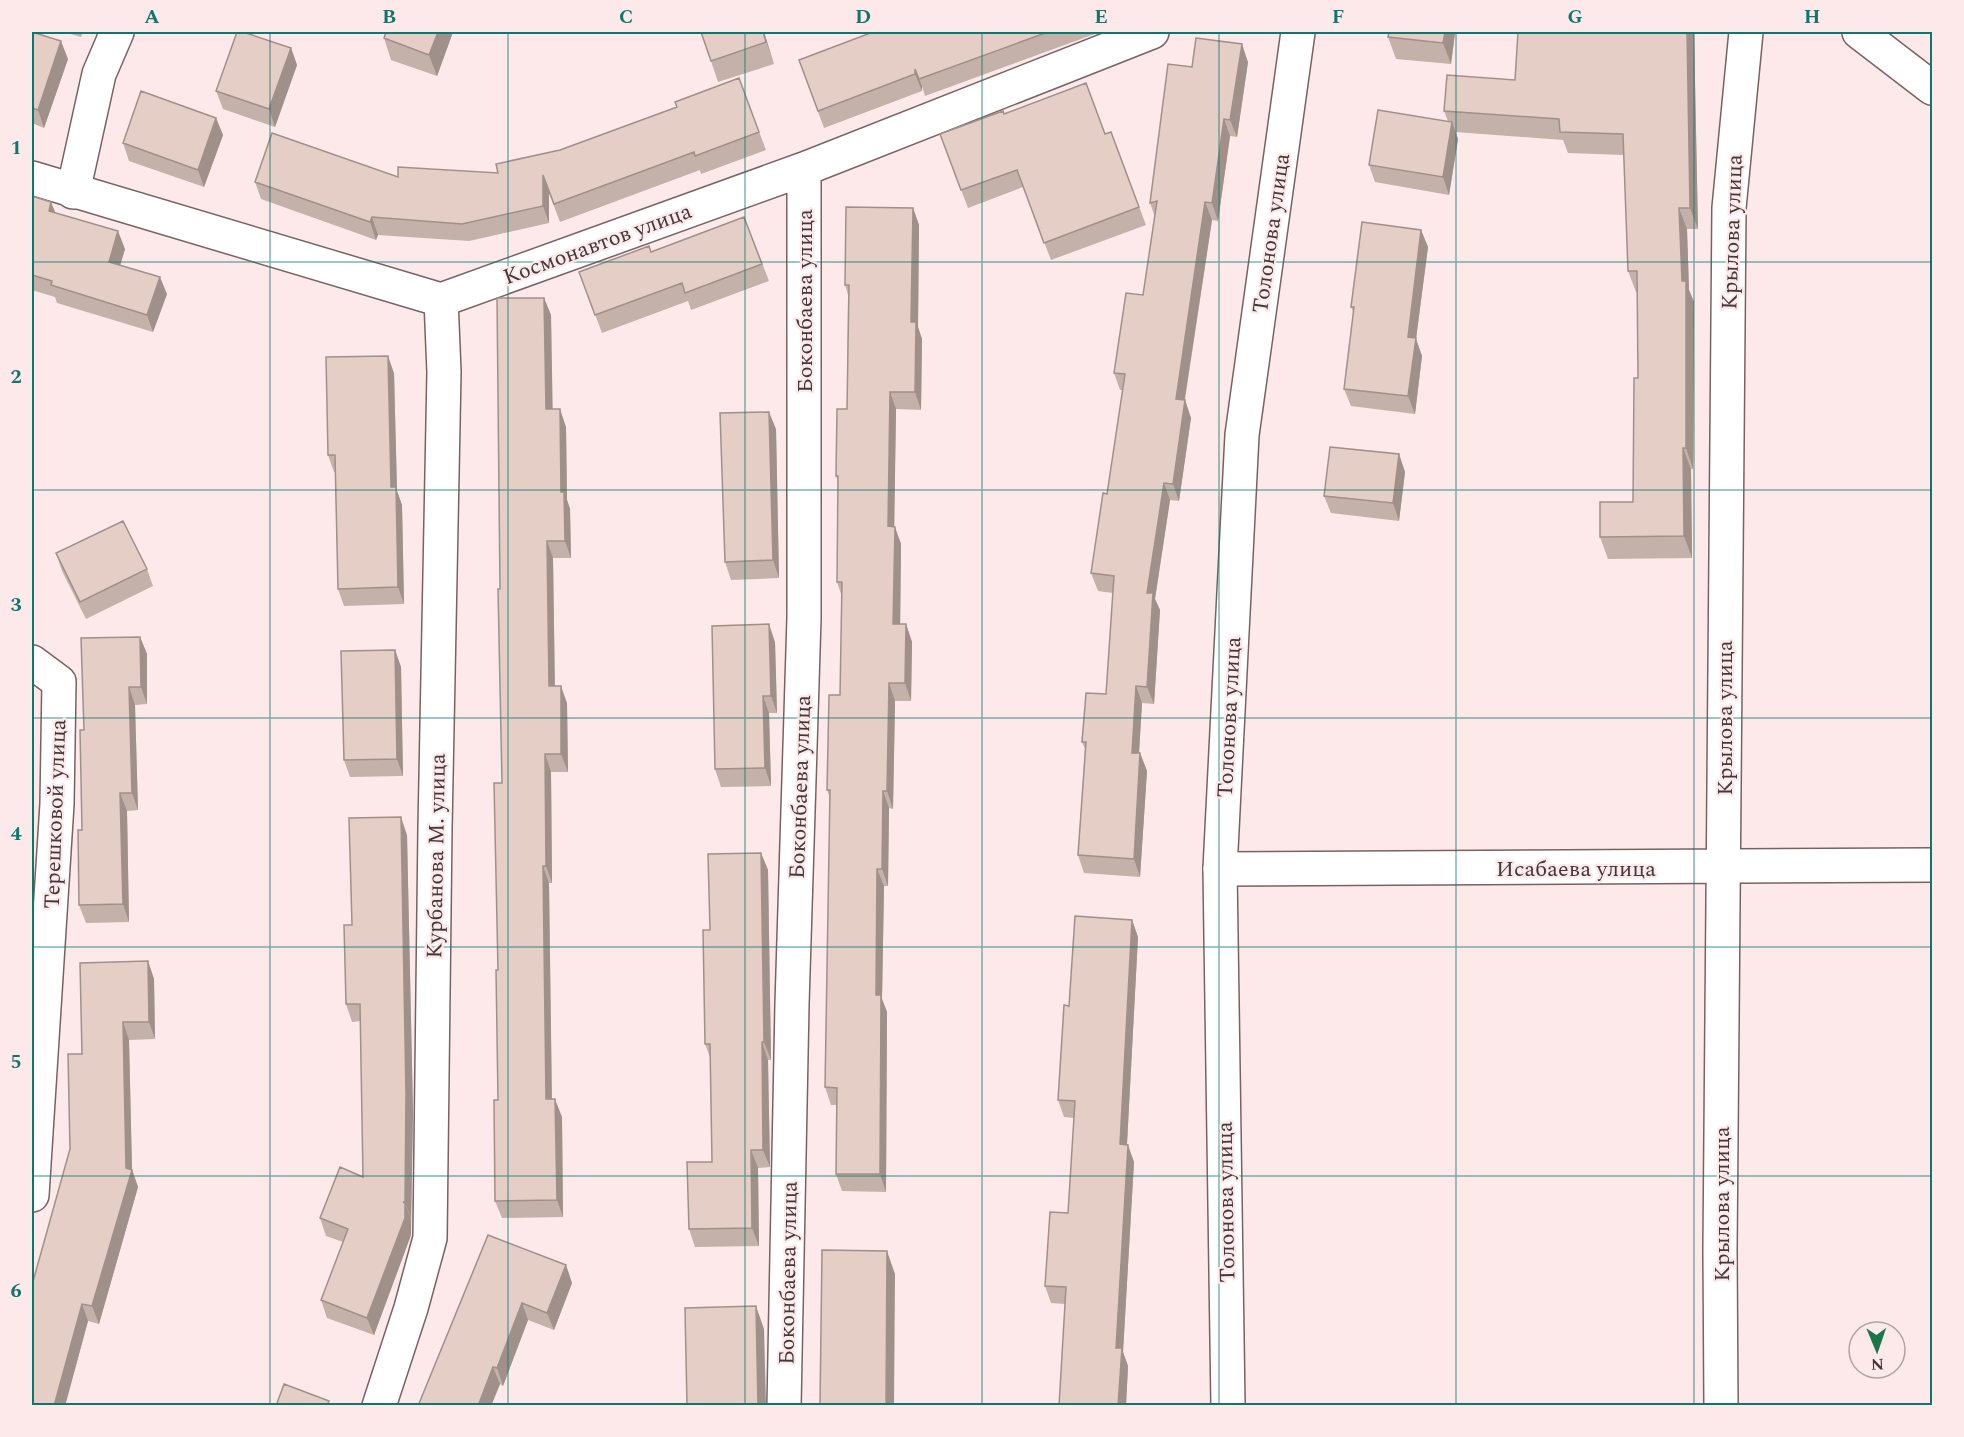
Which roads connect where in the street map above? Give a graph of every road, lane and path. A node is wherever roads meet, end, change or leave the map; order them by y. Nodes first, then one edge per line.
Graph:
1 (117, 32) edge
2 (1152, 32) edge
3 (1298, 32) edge
4 (1746, 32) edge
5 (1859, 32) edge
6 (1932, 88) edge
7 (804, 169) junction
8 (32, 178) edge
9 (73, 192) junction
10 (441, 300) junction
11 (32, 662) edge
12 (1932, 865) edge
13 (1723, 867) junction
14 (1220, 869) junction
15 (32, 1195) edge
16 (379, 1406) edge
17 (784, 1406) edge
18 (1228, 1406) edge
19 (1721, 1406) edge

1 - 9 street
2 - 7 street, Космонавтов улица
3 - 14 street, Толонова улица
4 - 13 street, Крылова улица
5 - 6 street
7 - 10 street, Космонавтов улица
7 - 17 street, Боконбаева улица
8 - 9 street
9 - 10 street
10 - 16 street, Курбанова М. улица
11 - 15 street, Терешковой улица
12 - 13 street, Исабаева улица
13 - 14 street, Исабаева улица
13 - 19 street, Крылова улица
14 - 18 street, Толонова улица

